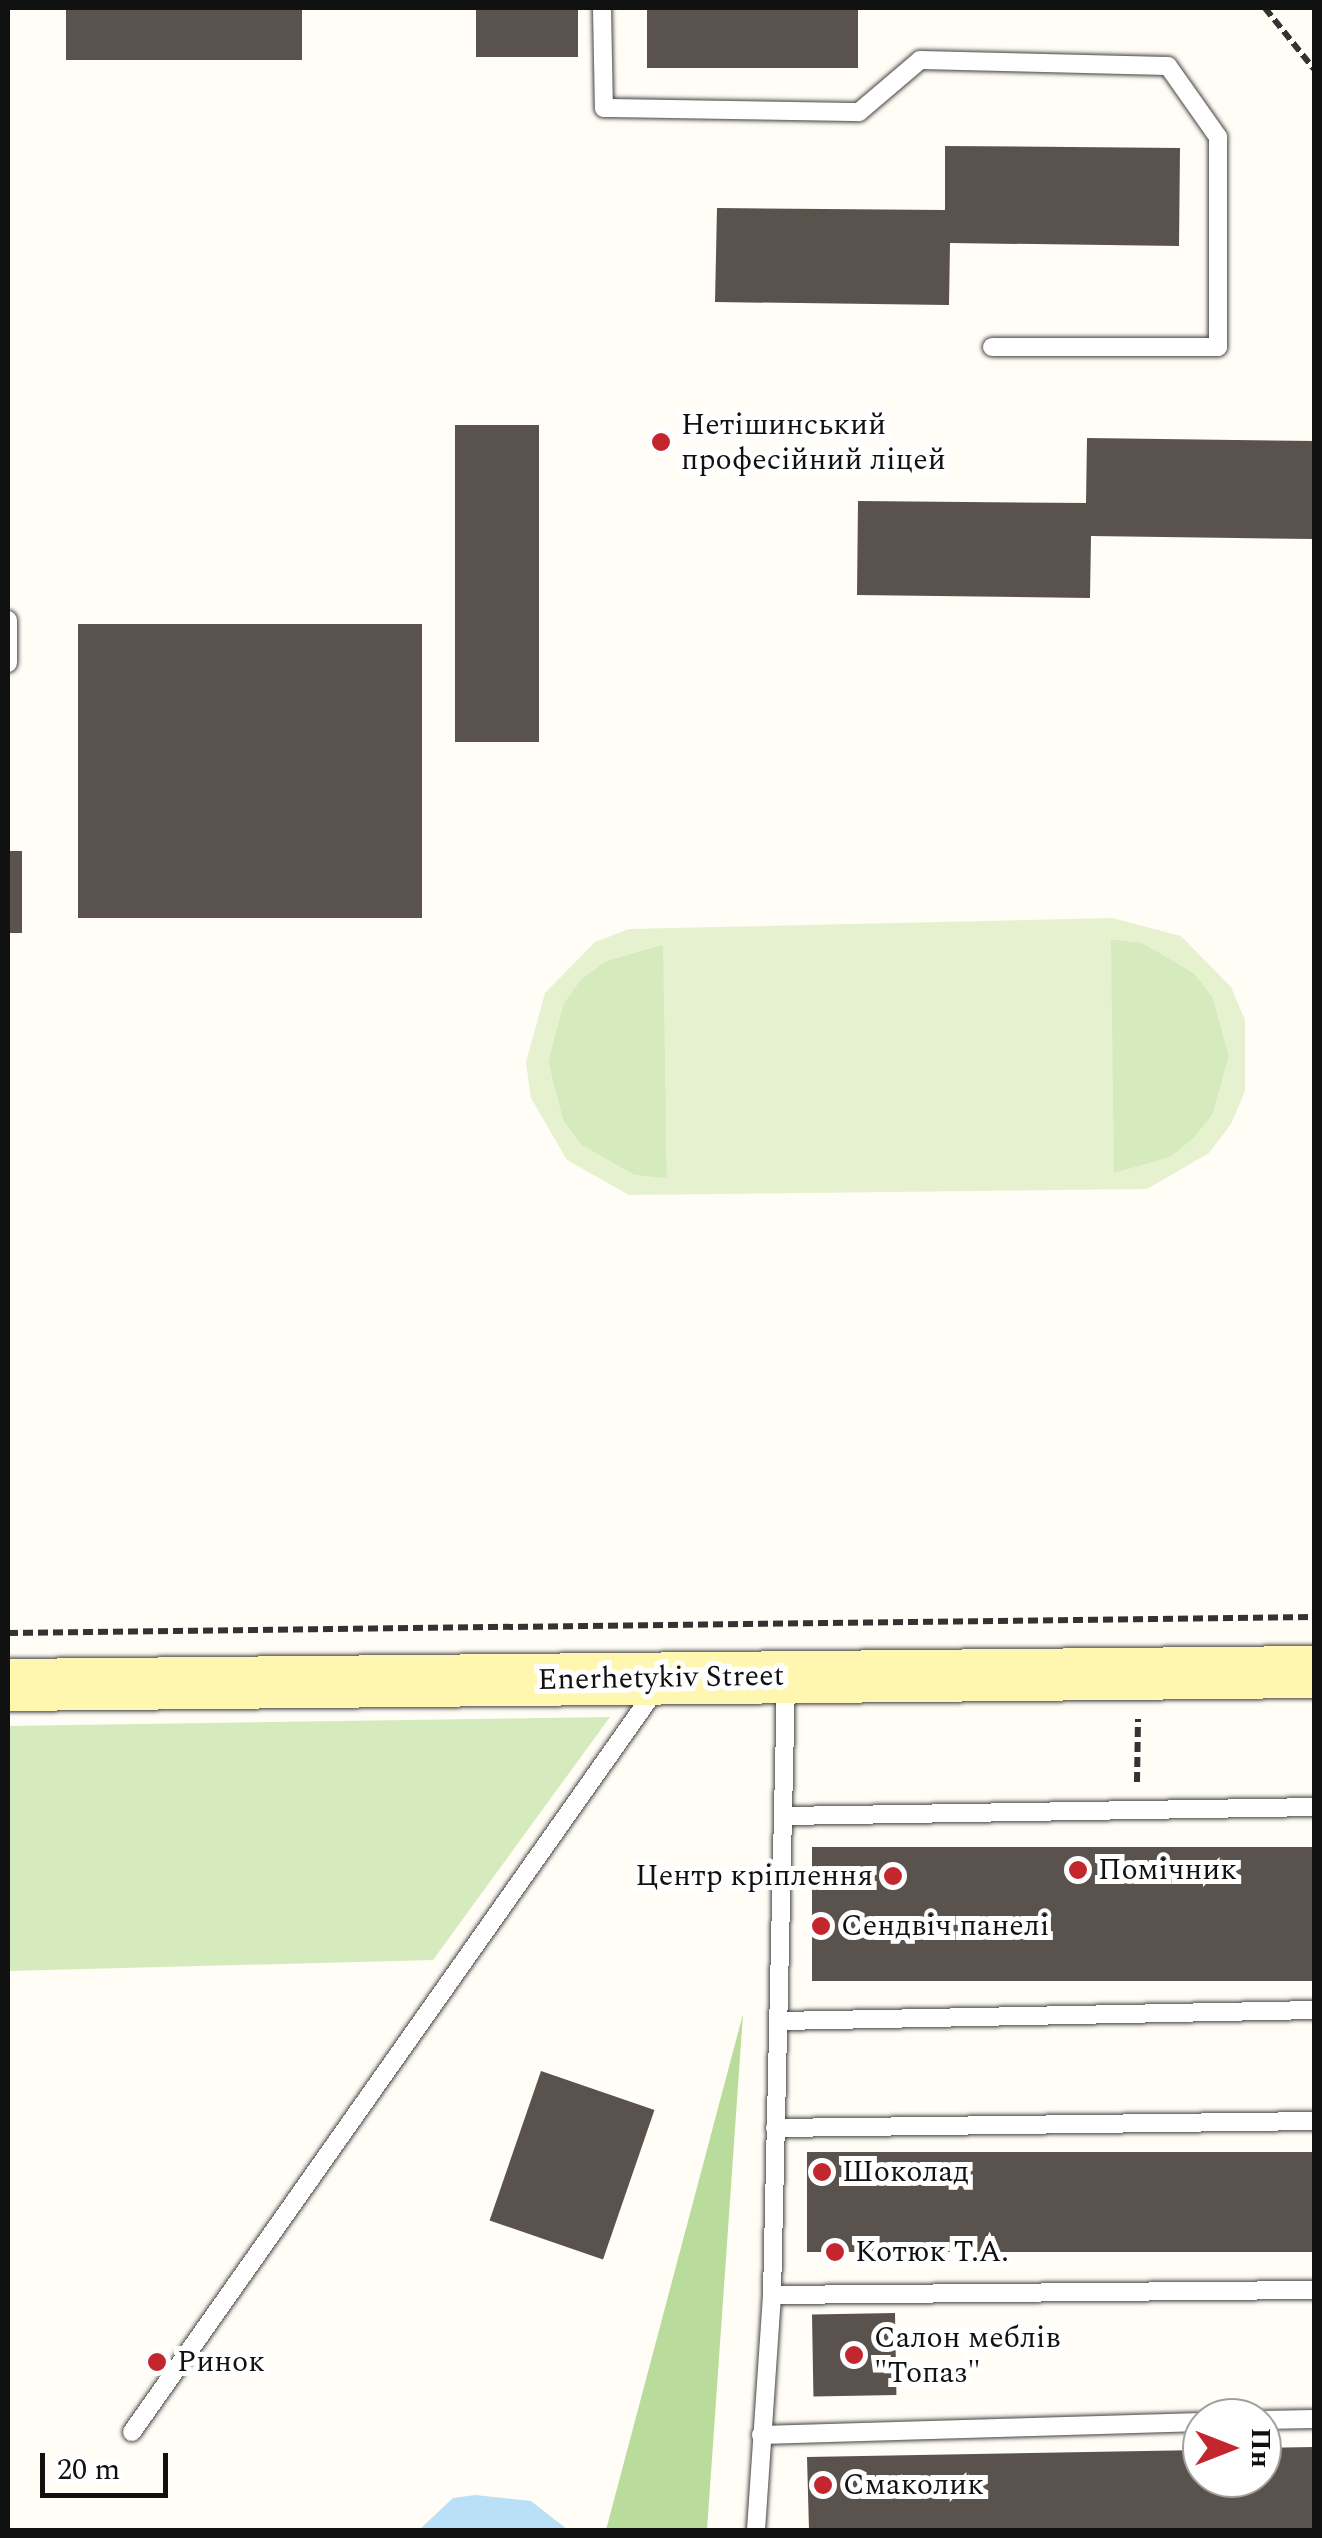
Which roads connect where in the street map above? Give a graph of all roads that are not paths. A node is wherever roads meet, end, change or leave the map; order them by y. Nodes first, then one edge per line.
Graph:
1 (602, 8) edge
2 (992, 347) dead end
3 (8, 620) edge
4 (8, 663) edge
5 (1314, 1672) edge
6 (786, 1677) junction
7 (663, 1678) junction
8 (8, 1686) edge
9 (1314, 1807) edge
10 (785, 1816) junction
11 (1314, 2010) edge
12 (781, 2021) junction
13 (1314, 2120) edge
14 (775, 2128) junction
15 (1314, 2290) edge
16 (772, 2296) junction
17 (1314, 2419) edge
18 (1282, 2420) edge
19 (1182, 2423) edge
20 (132, 2432) dead end
21 (761, 2435) junction
22 (756, 2530) edge

1 - 2 lane
3 - 4 lane
5 - 6 main road, Enerhetykiv Street
6 - 7 main road, Enerhetykiv Street
6 - 10 lane
7 - 8 main road, Enerhetykiv Street
7 - 20 lane
9 - 10 lane
10 - 12 lane
11 - 12 lane
12 - 14 lane
13 - 14 lane
14 - 16 lane
15 - 16 lane
16 - 21 lane
17 - 18 lane
19 - 21 lane
21 - 22 lane

